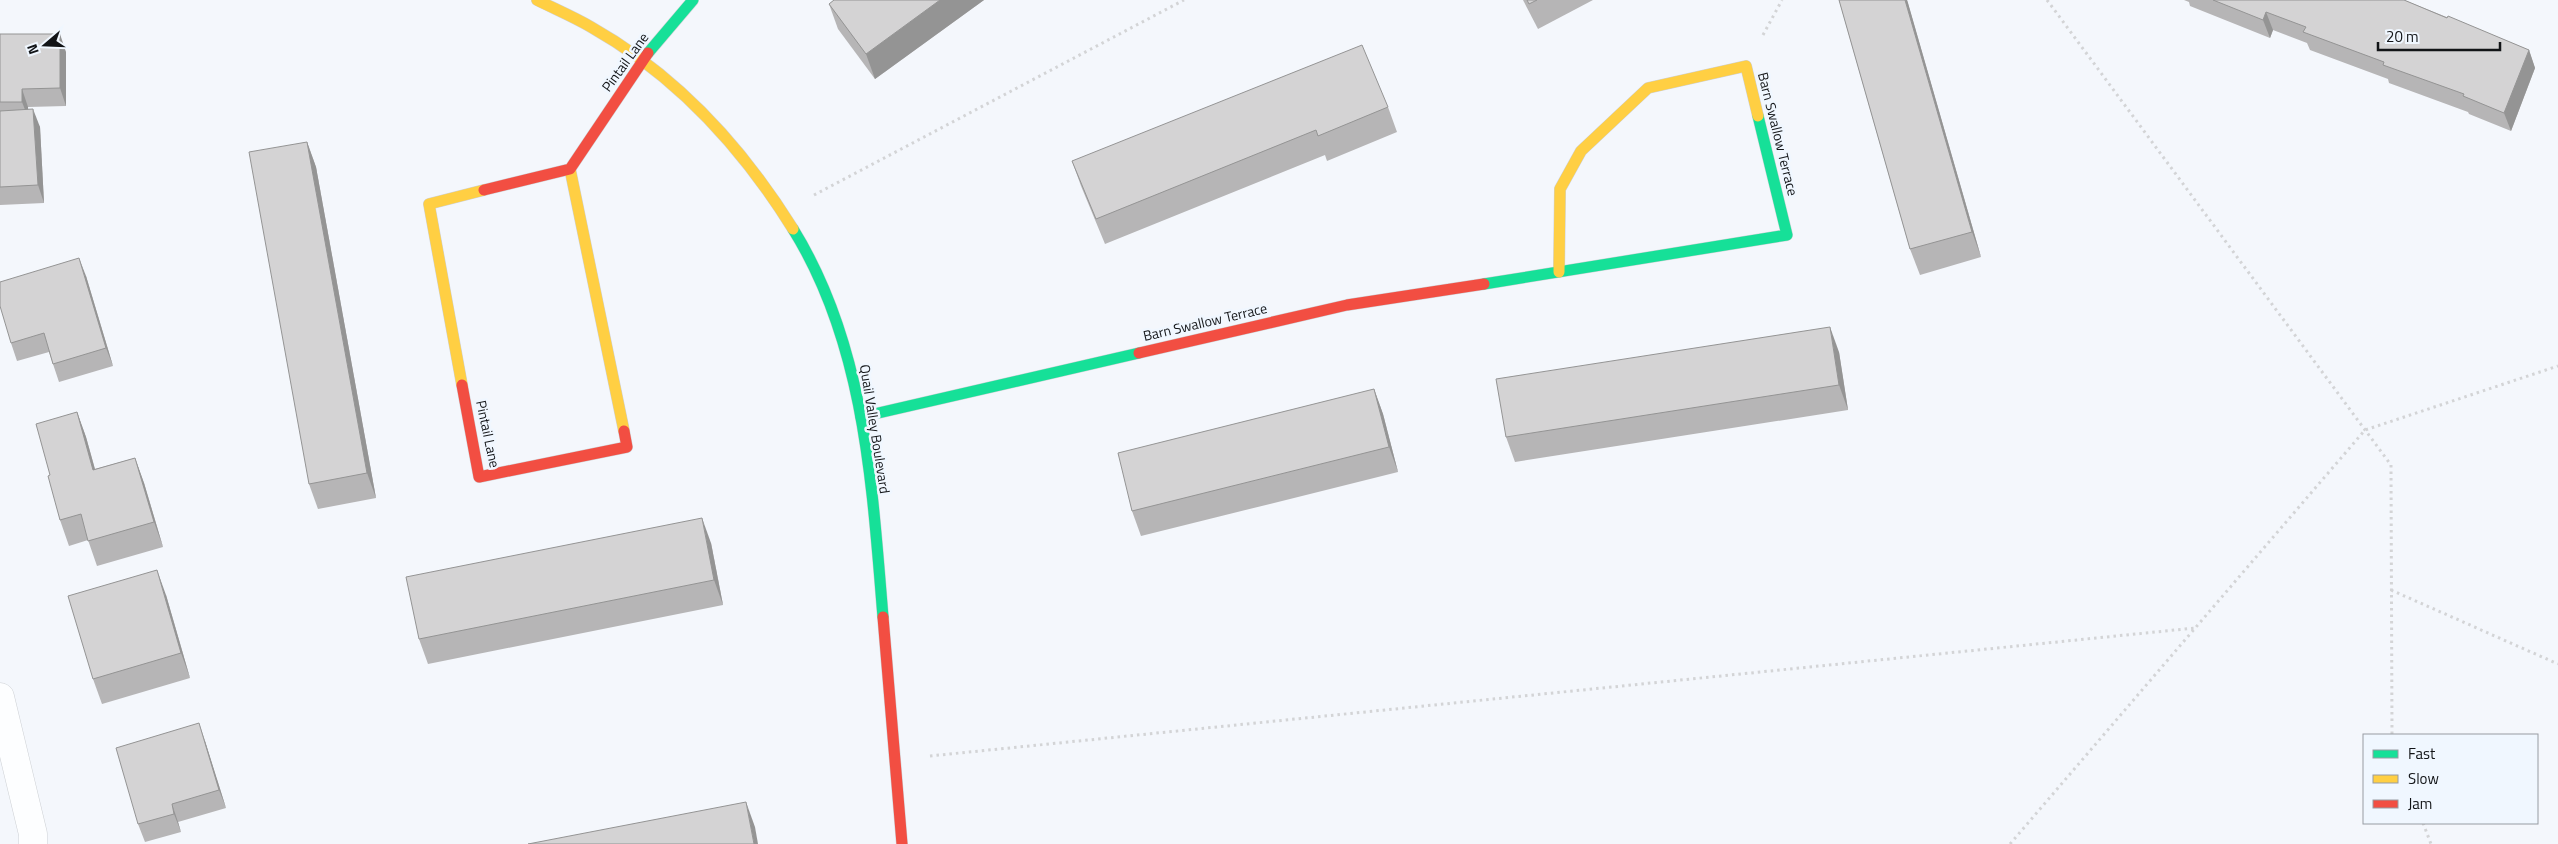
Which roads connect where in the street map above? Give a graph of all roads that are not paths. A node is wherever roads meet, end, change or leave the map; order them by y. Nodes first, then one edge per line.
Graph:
1 (537, 0) edge
2 (693, 0) edge
3 (642, 60) junction
4 (570, 169) junction
5 (1559, 272) junction
6 (861, 417) junction
7 (0, 697) edge
8 (33, 844) edge
9 (902, 844) edge

1 - 3 street, Quail Valley Boulevard
2 - 3 street, Pintail Lane
3 - 4 street, Pintail Lane
3 - 6 street, Quail Valley Boulevard
4 - 4 street, Pintail Lane
5 - 5 street, Barn Swallow Terrace
5 - 6 street, Barn Swallow Terrace
6 - 9 street, Quail Valley Boulevard
7 - 8 street

